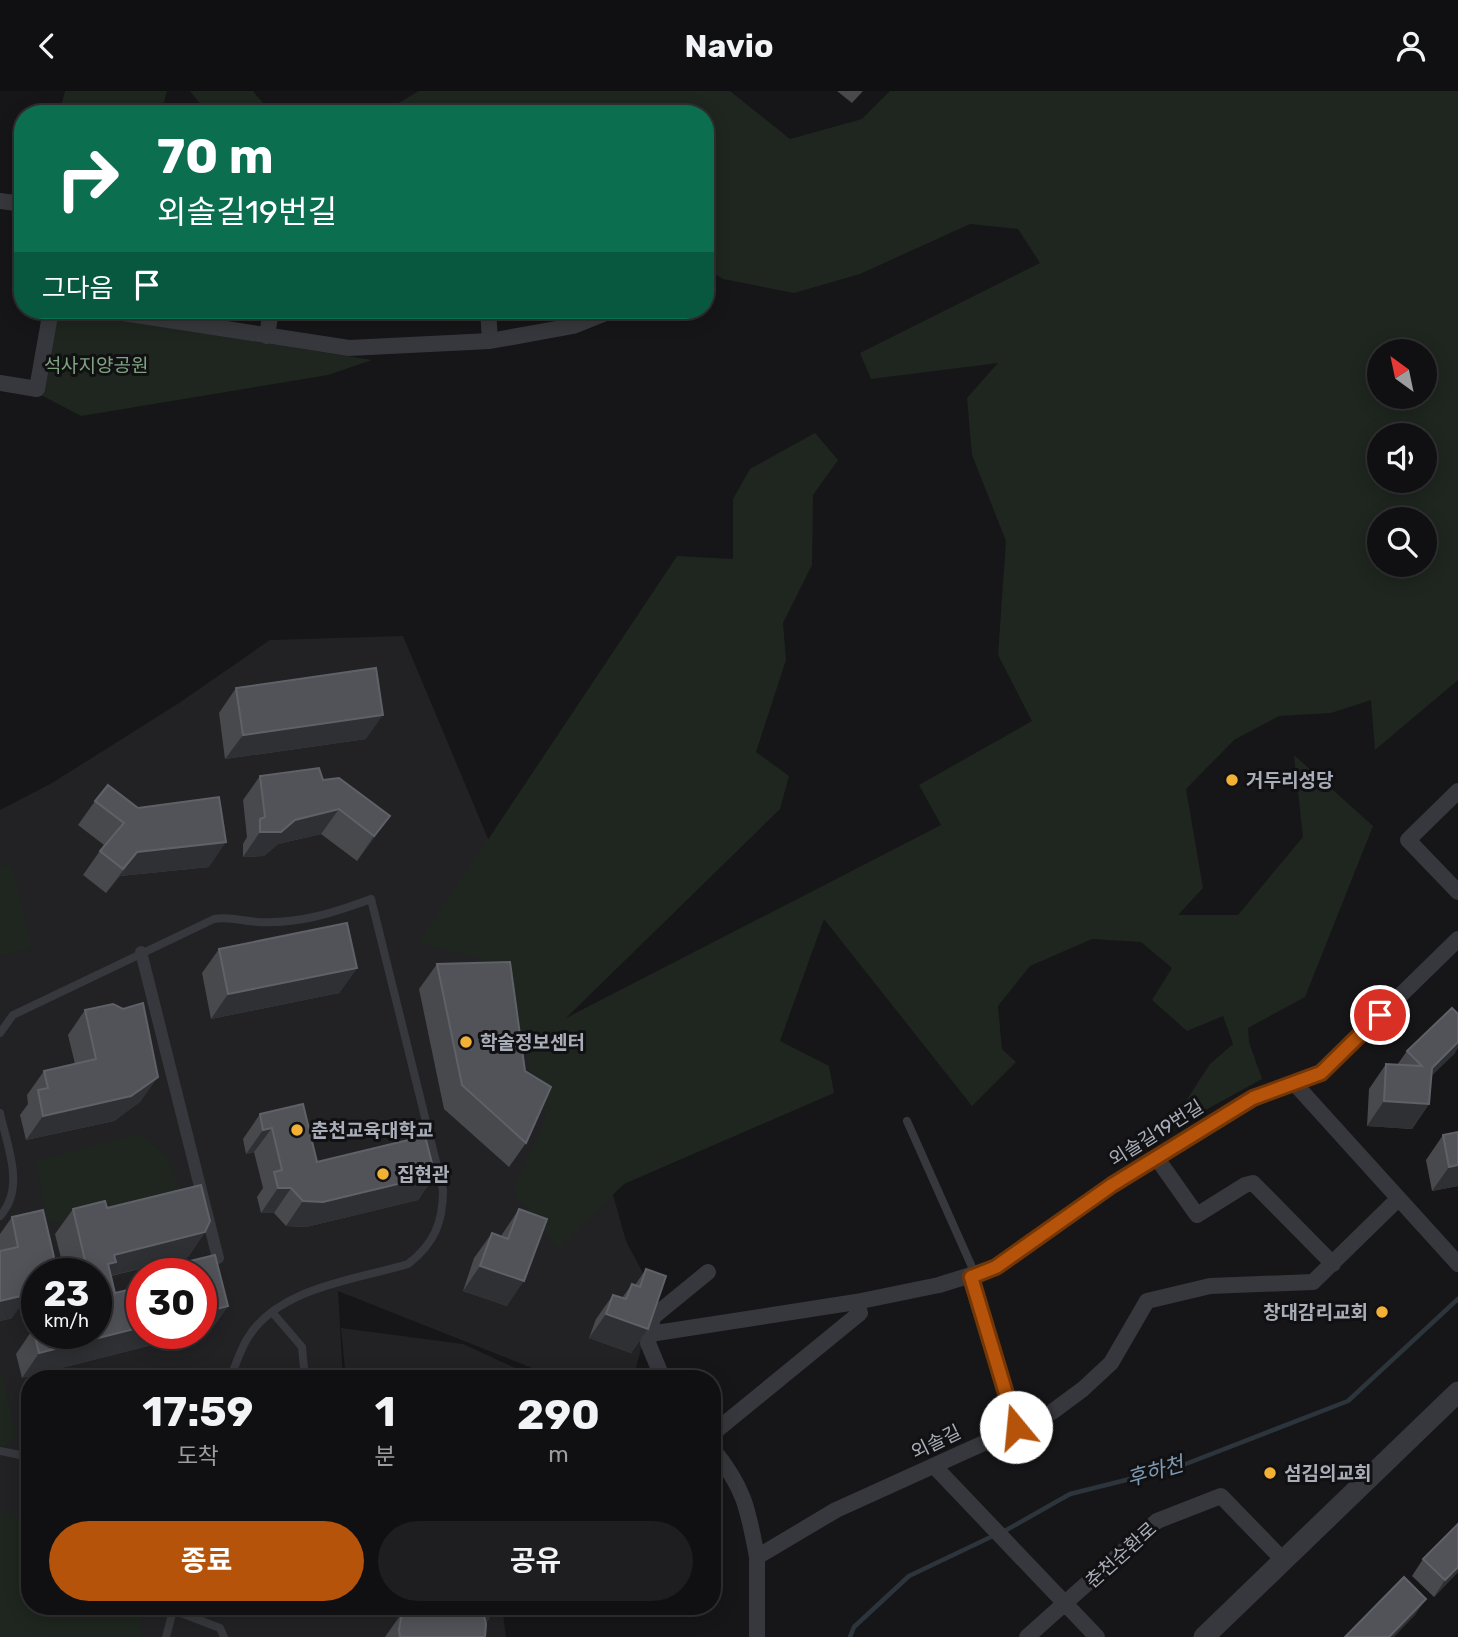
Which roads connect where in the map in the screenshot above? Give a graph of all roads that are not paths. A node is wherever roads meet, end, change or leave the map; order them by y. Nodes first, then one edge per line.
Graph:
1 (49, 319) edge
2 (160, 319) edge
3 (270, 319) edge
4 (489, 319) edge
5 (590, 319) edge
6 (267, 336) junction
7 (490, 341) junction
8 (0, 383) edge
9 (1458, 792) edge
10 (1458, 892) edge
11 (1458, 939) edge
12 (141, 952) junction
13 (0, 1033) edge
14 (1295, 1084) junction
15 (0, 1113) edge
16 (907, 1121) dead end
17 (1156, 1157) junction
18 (1398, 1199) junction
19 (0, 1216) edge
20 (218, 1258) edge
21 (1333, 1264) junction
22 (1458, 1264) edge
23 (708, 1272) dead end
24 (973, 1276) junction
25 (856, 1301) junction
26 (272, 1313) junction
27 (650, 1334) junction
28 (234, 1370) edge
29 (304, 1370) edge
30 (659, 1370) edge
31 (1458, 1392) edge
32 (721, 1427) edge
33 (1016, 1427) junction
34 (0, 1451) edge
35 (21, 1455) edge
36 (721, 1459) edge
37 (935, 1467) junction
38 (757, 1557) junction
39 (1284, 1561) junction
40 (1065, 1605) junction
41 (172, 1615) edge
42 (190, 1615) edge
43 (166, 1637) edge
44 (224, 1637) edge
45 (757, 1637) edge
46 (1027, 1637) edge
47 (1097, 1637) edge
48 (1204, 1637) edge

1 - 8 street
2 - 6 street
3 - 6 street
4 - 7 street
5 - 7 street
6 - 7 street
9 - 10 street
11 - 14 street, 외솔길19번길
12 - 13 lane
12 - 20 street
12 - 26 lane
14 - 17 street, 외솔길19번길
14 - 18 street
15 - 19 lane
16 - 24 lane
17 - 21 street
17 - 24 street, 외솔길19번길
18 - 21 street, 외솔길
18 - 22 street
21 - 33 street, 외솔길
23 - 27 street
24 - 25 street, 외솔길19번길
24 - 33 street
25 - 27 street, 외솔길19번길
25 - 32 street
26 - 28 lane
26 - 29 lane
27 - 30 street
31 - 39 street
33 - 37 street, 외솔길
34 - 35 lane
36 - 38 street
37 - 38 street, 외솔길
37 - 40 street
38 - 45 street
39 - 40 street, 춘천순환로
39 - 48 street
40 - 46 street, 춘천순환로
40 - 47 street
41 - 43 lane
42 - 44 lane

